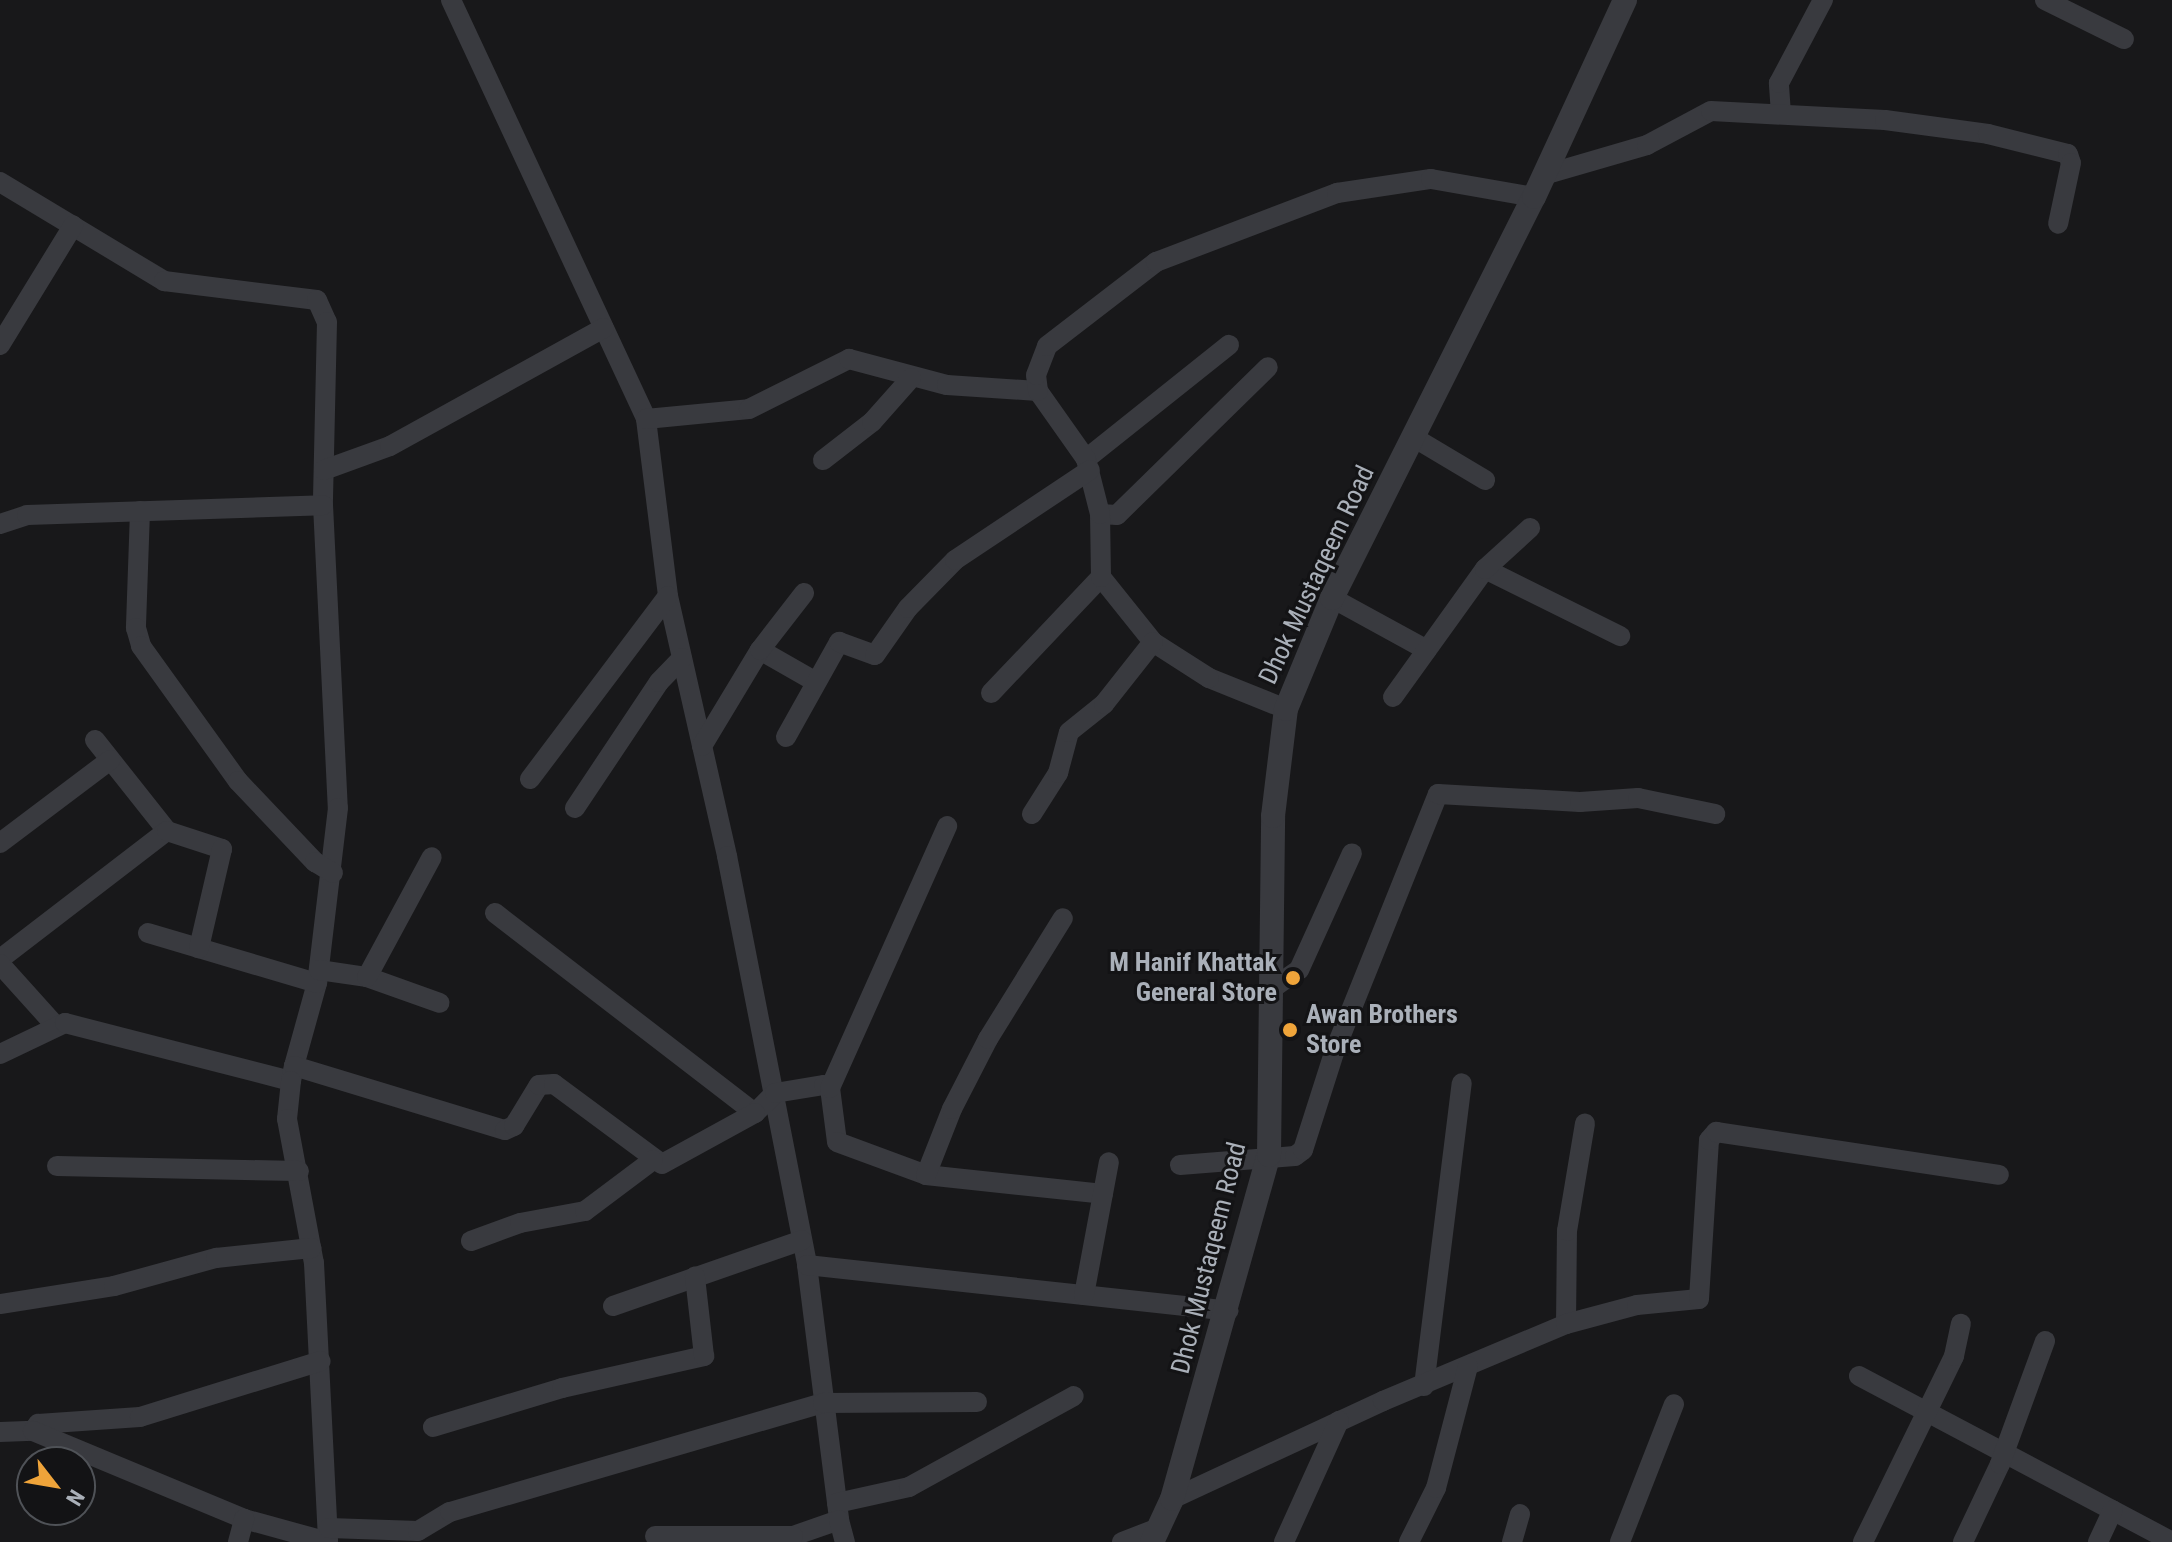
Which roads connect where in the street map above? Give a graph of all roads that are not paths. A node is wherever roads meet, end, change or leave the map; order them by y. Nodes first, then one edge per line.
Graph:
1 (451, 0) edge
2 (1625, 0) edge
3 (1823, 0) edge
4 (2045, 0) edge
5 (2124, 39) dead end
6 (1781, 114) junction
7 (0, 182) edge
8 (1539, 186) junction
9 (2058, 224) dead end
10 (73, 226) junction
11 (604, 328) junction
12 (0, 345) edge
13 (1229, 345) dead end
14 (1268, 367) dead end
15 (911, 378) junction
16 (1038, 391) junction
17 (646, 419) junction
18 (1413, 437) junction
19 (823, 460) dead end
20 (1088, 465) junction
21 (324, 470) junction
22 (1485, 480) dead end
23 (323, 505) junction
24 (140, 511) junction
25 (1100, 514) junction
26 (0, 524) edge
27 (1530, 528) dead end
28 (1485, 569) junction
29 (1101, 577) junction
30 (804, 593) dead end
31 (668, 596) junction
32 (1332, 598) junction
33 (1620, 636) dead end
34 (1153, 642) junction
35 (760, 650) junction
36 (1427, 650) junction
37 (682, 658) junction
38 (816, 682) junction
39 (991, 693) dead end
40 (1393, 697) dead end
41 (1286, 709) junction
42 (786, 737) dead end
43 (95, 740) dead end
44 (702, 746) junction
45 (110, 760) junction
46 (530, 779) dead end
47 (575, 808) dead end
48 (1032, 814) dead end
49 (1715, 814) dead end
50 (947, 826) dead end
51 (167, 831) junction
52 (0, 843) edge
53 (1352, 853) dead end
54 (432, 857) dead end
55 (333, 873) junction
56 (495, 913) dead end
57 (1063, 918) dead end
58 (148, 933) dead end
59 (199, 948) junction
60 (0, 961) edge
61 (318, 976) junction
62 (367, 977) junction
63 (1270, 990) junction
64 (440, 1003) dead end
65 (55, 1025) junction
66 (0, 1054) edge
67 (292, 1074) junction
68 (1462, 1083) dead end
69 (830, 1088) junction
70 (775, 1093) junction
71 (755, 1113) junction
72 (1585, 1124) dead end
73 (1269, 1155) junction
74 (653, 1160) junction
75 (1109, 1162) dead end
76 (1180, 1165) dead end
77 (57, 1166) dead end
78 (299, 1171) junction
79 (926, 1175) junction
80 (1999, 1175) dead end
81 (1103, 1194) junction
82 (802, 1240) junction
83 (471, 1241) dead end
84 (311, 1248) junction
85 (807, 1265) junction
86 (695, 1277) junction
87 (1084, 1295) junction
88 (0, 1304) edge
89 (613, 1306) dead end
90 (1228, 1311) junction
91 (1566, 1324) junction
92 (1961, 1324) dead end
93 (2045, 1341) dead end
94 (321, 1361) junction
95 (1468, 1366) junction
96 (1859, 1376) dead end
97 (1424, 1386) junction
98 (1074, 1396) dead end
99 (977, 1402) dead end
100 (823, 1403) junction
101 (1674, 1404) dead end
102 (1928, 1412) junction
103 (1339, 1421) junction
104 (433, 1427) dead end
105 (33, 1431) junction
106 (0, 1432) edge
107 (2001, 1451) junction
108 (1172, 1499) junction
109 (2113, 1510) junction
110 (838, 1512) junction
111 (1520, 1514) dead end
112 (244, 1519) junction
113 (1154, 1535) edge
114 (655, 1536) dead end
115 (328, 1537) edge
116 (238, 1542) edge
117 (845, 1542) edge
118 (1122, 1542) edge
119 (1284, 1542) edge
120 (1409, 1542) edge
121 (1512, 1542) edge
122 (1620, 1542) edge
123 (1863, 1542) edge
124 (1963, 1542) edge
125 (2098, 1542) edge
126 (2171, 1542) edge

1 - 11 street
2 - 8 street, Dhok Mustaqeem Road
3 - 6 street
4 - 5 street
6 - 8 street
6 - 9 street
7 - 10 street
8 - 16 street
8 - 18 street, Dhok Mustaqeem Road
10 - 12 street
10 - 21 street
11 - 17 street
11 - 21 street
13 - 20 street
14 - 25 street
15 - 16 street
15 - 17 street
15 - 19 street
16 - 20 street
17 - 31 street
18 - 22 street
18 - 32 street, Dhok Mustaqeem Road
20 - 25 street
20 - 38 street
21 - 23 street
23 - 24 street
23 - 55 street
24 - 26 street
24 - 55 street
25 - 29 street
27 - 28 street
28 - 33 street
28 - 36 street
29 - 34 street
29 - 39 street
30 - 35 street
31 - 37 street
31 - 46 street
32 - 36 street
32 - 41 street, Dhok Mustaqeem Road
34 - 41 street
34 - 48 street
35 - 38 street
35 - 44 street
36 - 40 street
37 - 44 street
37 - 47 street
38 - 42 street
41 - 63 street, Dhok Mustaqeem Road
43 - 45 street
44 - 70 street
45 - 51 street
45 - 52 street
49 - 73 street
50 - 69 street
51 - 59 street
51 - 60 street
53 - 63 street
54 - 62 street
55 - 61 street
56 - 71 street
57 - 79 street
58 - 59 street
59 - 61 street
60 - 65 street
61 - 62 street
61 - 67 street
62 - 64 street
63 - 73 street, Dhok Mustaqeem Road
65 - 66 street
65 - 67 street
67 - 74 street
67 - 78 street
68 - 97 street
69 - 70 street
69 - 79 street
70 - 71 street
70 - 82 street
71 - 74 street
72 - 91 street
73 - 76 street
73 - 90 street, Dhok Mustaqeem Road
74 - 83 street
75 - 81 street
77 - 78 street
78 - 84 street
79 - 81 street
80 - 91 street
81 - 87 street
82 - 85 street
82 - 86 street
84 - 88 street
84 - 94 street
85 - 87 street
85 - 100 street
86 - 89 street
86 - 104 street
87 - 90 street
90 - 108 street, Dhok Mustaqeem Road
91 - 95 street
92 - 102 street
93 - 107 street
94 - 105 street
94 - 115 street
95 - 97 street
95 - 120 street
96 - 102 street
97 - 103 street
98 - 110 street
99 - 100 street
100 - 110 street
100 - 115 street
101 - 122 street
102 - 107 street
102 - 123 street
103 - 108 street
103 - 119 street
105 - 106 street
105 - 112 street
107 - 109 street
107 - 124 street
108 - 113 street, Dhok Mustaqeem Road
109 - 125 street
109 - 126 street
110 - 114 street
110 - 117 street
111 - 121 street
112 - 115 street
112 - 116 street
113 - 118 street

